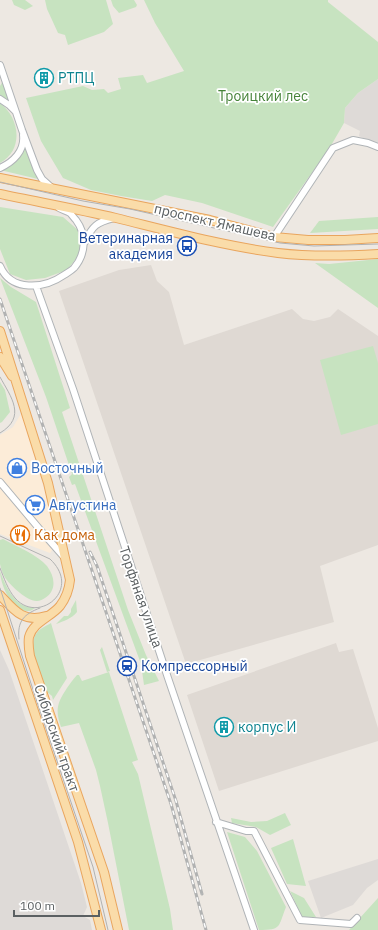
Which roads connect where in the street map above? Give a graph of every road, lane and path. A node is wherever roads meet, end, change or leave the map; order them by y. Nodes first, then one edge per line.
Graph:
1 (0, 66) edge
2 (0, 76) edge
3 (0, 99) edge
4 (16, 112) junction
5 (22, 130) junction
6 (378, 147) edge
7 (0, 168) edge
8 (0, 178) edge
9 (53, 189) junction
10 (0, 194) edge
11 (50, 204) junction
12 (114, 218) junction
13 (274, 237) junction
14 (378, 238) edge
15 (84, 244) junction
16 (378, 254) edge
17 (0, 266) edge
18 (36, 286) junction
19 (0, 331) edge
20 (0, 357) edge
21 (19, 389) junction
22 (0, 482) edge
23 (66, 558) junction
24 (0, 595) edge
25 (0, 610) edge
26 (48, 616) junction
27 (216, 822) junction
28 (357, 918) dead end
29 (101, 930) edge
30 (118, 930) edge
31 (254, 930) edge

1 - 2 street
1 - 4 street
3 - 4 street
4 - 5 street
5 - 7 street
5 - 9 street
6 - 13 street
8 - 9 main road, проспект Ямашева
9 - 13 main road, проспект Ямашева
10 - 11 main road, проспект Ямашева
11 - 12 main road, проспект Ямашева
11 - 15 street
12 - 15 street
12 - 16 main road, проспект Ямашева
13 - 14 main road, проспект Ямашева
15 - 18 street
17 - 18 street
18 - 27 street, Торфяная улица
19 - 21 main road, Сибирский тракт
20 - 21 main road
21 - 23 main road, Сибирский тракт
22 - 23 street
23 - 26 main road, Сибирский тракт
24 - 26 main road
25 - 29 main road, Сибирский тракт
26 - 30 main road, Сибирский тракт
27 - 28 street
27 - 31 street, Торфяная улица

